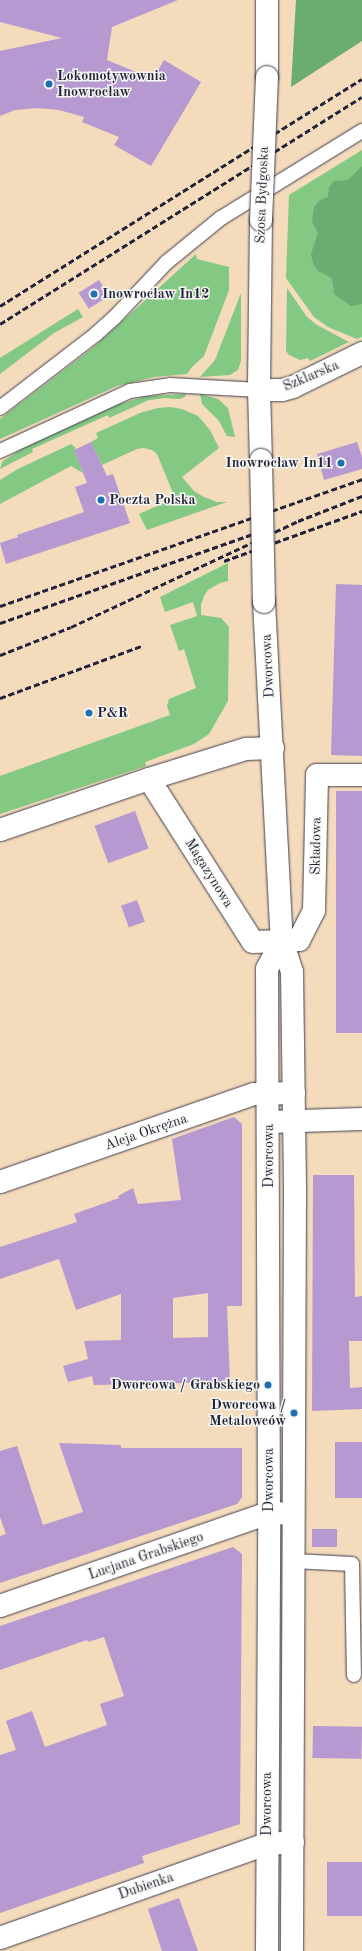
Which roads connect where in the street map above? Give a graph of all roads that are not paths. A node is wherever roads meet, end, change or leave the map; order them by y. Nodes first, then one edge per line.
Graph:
1 (267, 0) edge
2 (362, 131) edge
3 (362, 354) edge
4 (259, 390) junction
5 (0, 408) edge
6 (0, 450) edge
7 (272, 748) junction
8 (362, 775) edge
9 (150, 779) junction
10 (0, 830) edge
11 (282, 941) junction
12 (294, 1093) junction
13 (269, 1094) junction
14 (362, 1119) edge
15 (294, 1120) junction
16 (269, 1122) junction
17 (0, 1182) edge
18 (269, 1513) junction
19 (293, 1514) junction
20 (293, 1561) junction
21 (0, 1606) edge
22 (354, 1675) dead end
23 (293, 1842) junction
24 (267, 1844) junction
25 (0, 1938) edge
26 (267, 1951) edge
27 (292, 1951) edge

1 - 4 main road, Szosa Bydgoska, bridge
2 - 5 lane
3 - 4 main road, Szklarska
4 - 6 lane
4 - 7 main road, Dworcowa, bridge
7 - 9 main road
7 - 11 main road, Dworcowa
8 - 11 main road, Składowa
9 - 10 main road
9 - 11 main road, Magazynowa
11 - 12 main road, Dworcowa
11 - 13 main road, Dworcowa
12 - 13 main road, Aleja Okrężna
12 - 15 main road, Dworcowa
13 - 16 main road, Dworcowa
13 - 17 main road, Aleja Okrężna
14 - 15 main road
15 - 16 main road
15 - 19 main road, Dworcowa
16 - 18 main road, Dworcowa
18 - 19 main road, Lucjana Grabskiego
18 - 21 main road, Lucjana Grabskiego
18 - 24 main road, Dworcowa
19 - 20 main road, Dworcowa
20 - 22 lane
20 - 23 main road, Dworcowa
23 - 24 main road, Dubienka
23 - 27 main road, Dworcowa
24 - 25 main road, Dubienka
24 - 26 main road, Dworcowa

